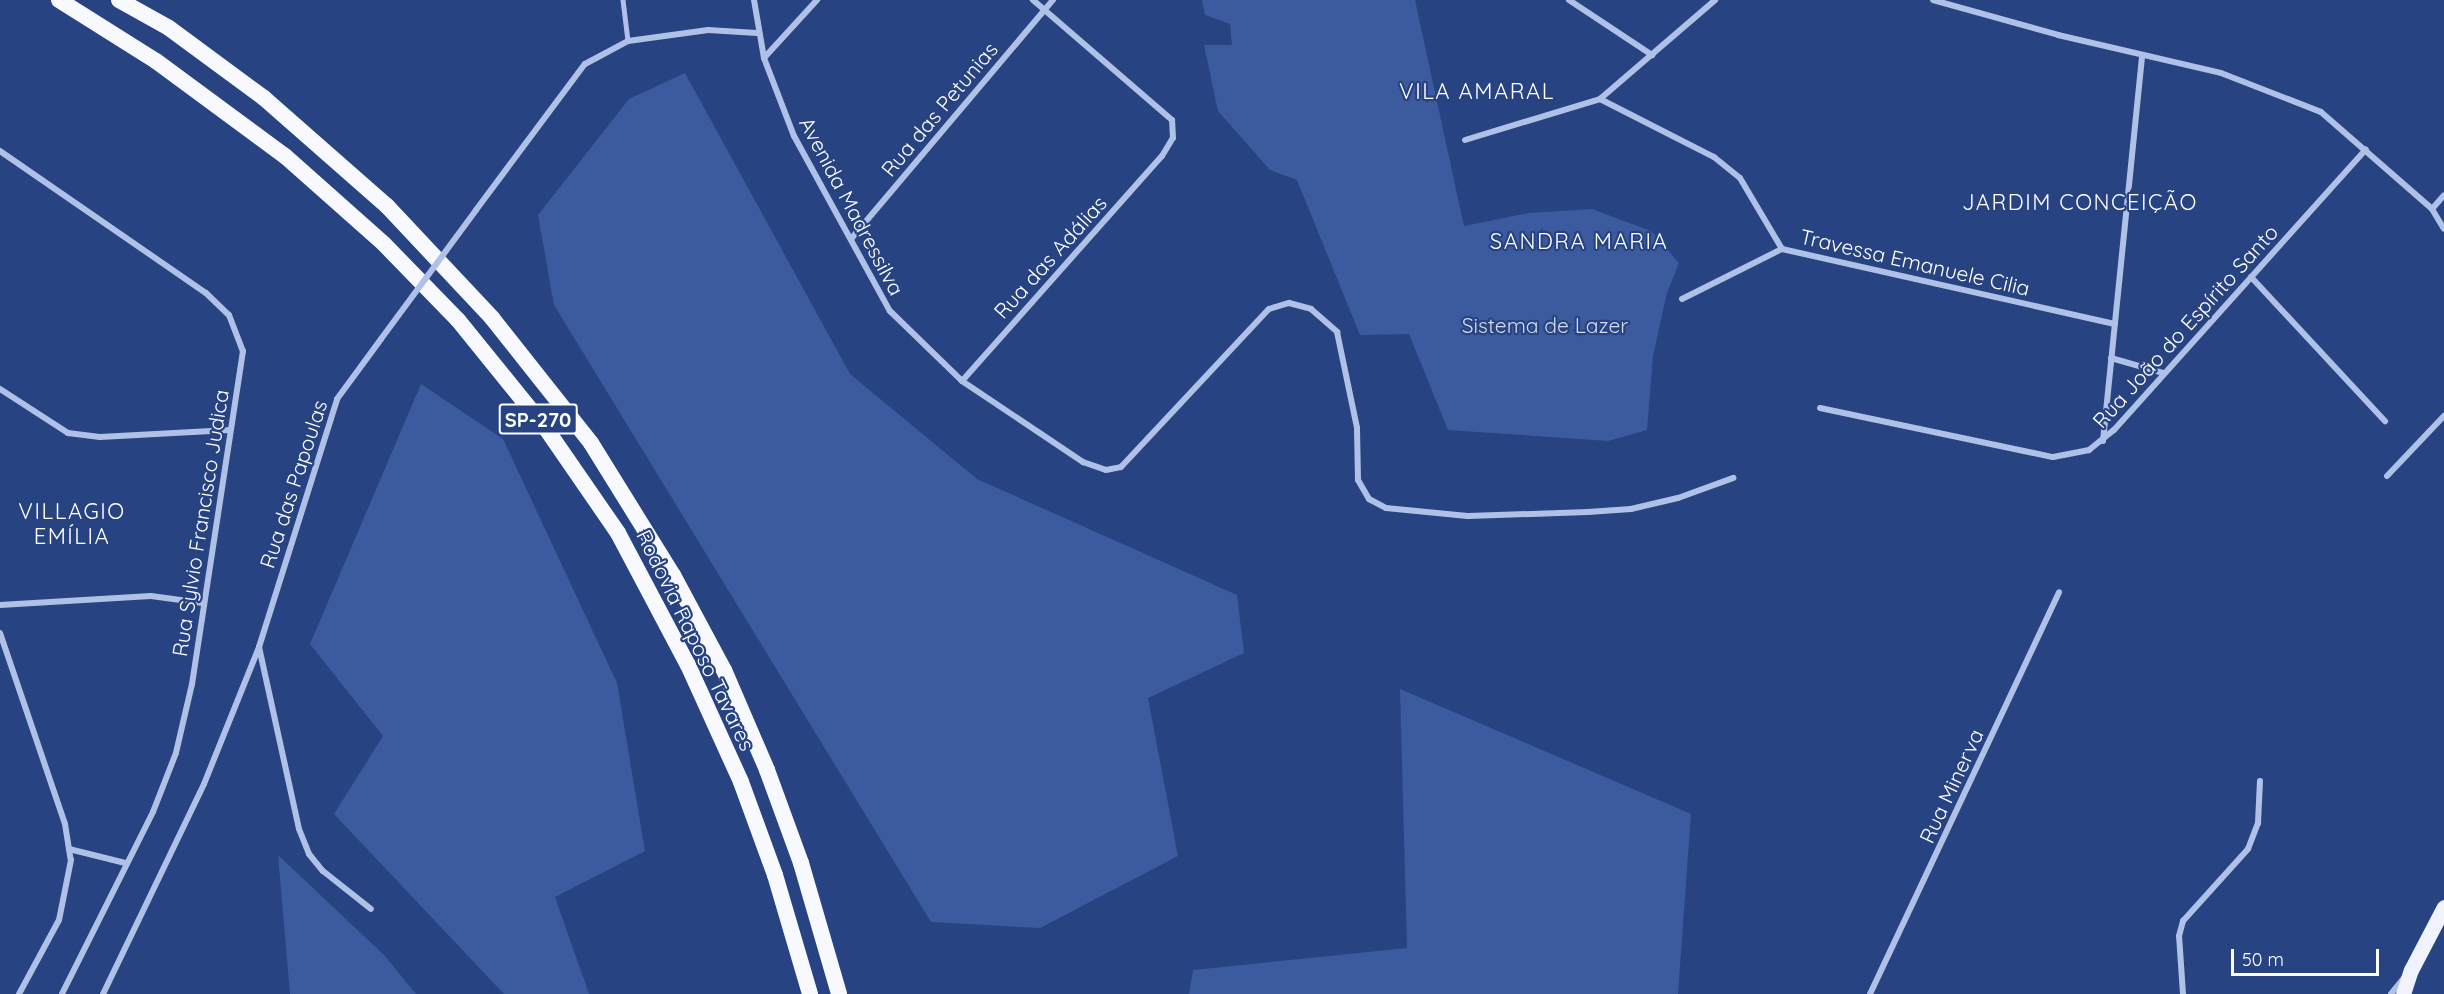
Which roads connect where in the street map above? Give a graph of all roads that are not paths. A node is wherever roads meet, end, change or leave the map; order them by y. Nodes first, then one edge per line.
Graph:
1 (59, 0) edge
2 (119, 0) edge
3 (623, 0) edge
4 (753, 0) edge
5 (817, 0) edge
6 (1033, 0) edge
7 (1053, 0) edge
8 (1569, 0) edge
9 (1715, 0) edge
10 (1933, 0) edge
11 (1044, 10) junction
12 (757, 33) junction
13 (628, 41) junction
14 (1652, 55) junction
15 (2142, 56) junction
16 (764, 58) junction
17 (1600, 99) junction
18 (1465, 140) dead end
19 (2366, 149) junction
20 (0, 151) edge
21 (2444, 195) edge
22 (2432, 209) junction
23 (2444, 230) edge
24 (850, 239) junction
25 (1782, 249) junction
26 (2251, 277) junction
27 (1682, 299) dead end
28 (2115, 324) junction
29 (2111, 358) junction
30 (2163, 373) junction
31 (962, 381) junction
32 (0, 389) edge
33 (1820, 408) dead end
34 (2444, 416) edge
35 (2385, 421) dead end
36 (230, 430) junction
37 (2103, 442) junction
38 (2387, 476) dead end
39 (1733, 478) dead end
40 (2059, 592) dead end
41 (203, 603) junction
42 (0, 605) edge
43 (0, 633) edge
44 (259, 647) junction
45 (2260, 781) dead end
46 (69, 849) junction
47 (125, 863) junction
48 (2444, 907) edge
49 (371, 909) dead end
50 (2411, 970) junction
51 (19, 994) edge
52 (62, 994) edge
53 (103, 994) edge
54 (810, 994) edge
55 (839, 994) edge
56 (1870, 994) edge
57 (2183, 994) edge
58 (2391, 994) edge
59 (2403, 994) edge

1 - 54 highway, Rodovia Raposo Tavares / SP-270
2 - 55 highway, Rodovia Raposo Tavares / SP-270
3 - 13 lane
4 - 12 street, Avenida Madressilva
5 - 16 street
6 - 11 street
7 - 11 street, Rua das Petunias
8 - 14 street
9 - 14 street
10 - 15 street
11 - 24 street, Rua das Petunias
11 - 31 street, Rua das Adálias
12 - 13 street, Rua das Papoulas
12 - 16 street, Avenida Madressilva
13 - 44 street, Rua das Papoulas, bridge
14 - 17 street
15 - 19 street
15 - 28 street
16 - 24 street, Avenida Madressilva
17 - 18 street
17 - 25 street
19 - 22 street
19 - 26 street, Rua João do Espírito Santo
20 - 36 street, Rua Sylvio Francisco Judica
21 - 22 street
22 - 23 street
24 - 31 street, Avenida Madressilva
25 - 27 street, Travessa Emanuele Cilia
25 - 28 street, Travessa Emanuele Cilia
26 - 30 street, Rua João do Espírito Santo
26 - 35 street
28 - 29 street
29 - 30 street
29 - 37 street
30 - 37 street, Rua João do Espírito Santo
31 - 39 street, Avenida Madressilva
32 - 36 street
33 - 37 street, Rua João do Espírito Santo
34 - 38 street
36 - 41 street, Rua Sylvio Francisco Judica
40 - 56 street, Rua Minerva
41 - 42 street
41 - 47 street, Rua Sylvio Francisco Judica
43 - 46 street
44 - 49 street
44 - 53 street, Rua das Papoulas
45 - 57 street
46 - 47 street
46 - 51 street
47 - 52 street, Rua Sylvio Francisco Judica
48 - 50 main road
50 - 58 street
50 - 59 main road

